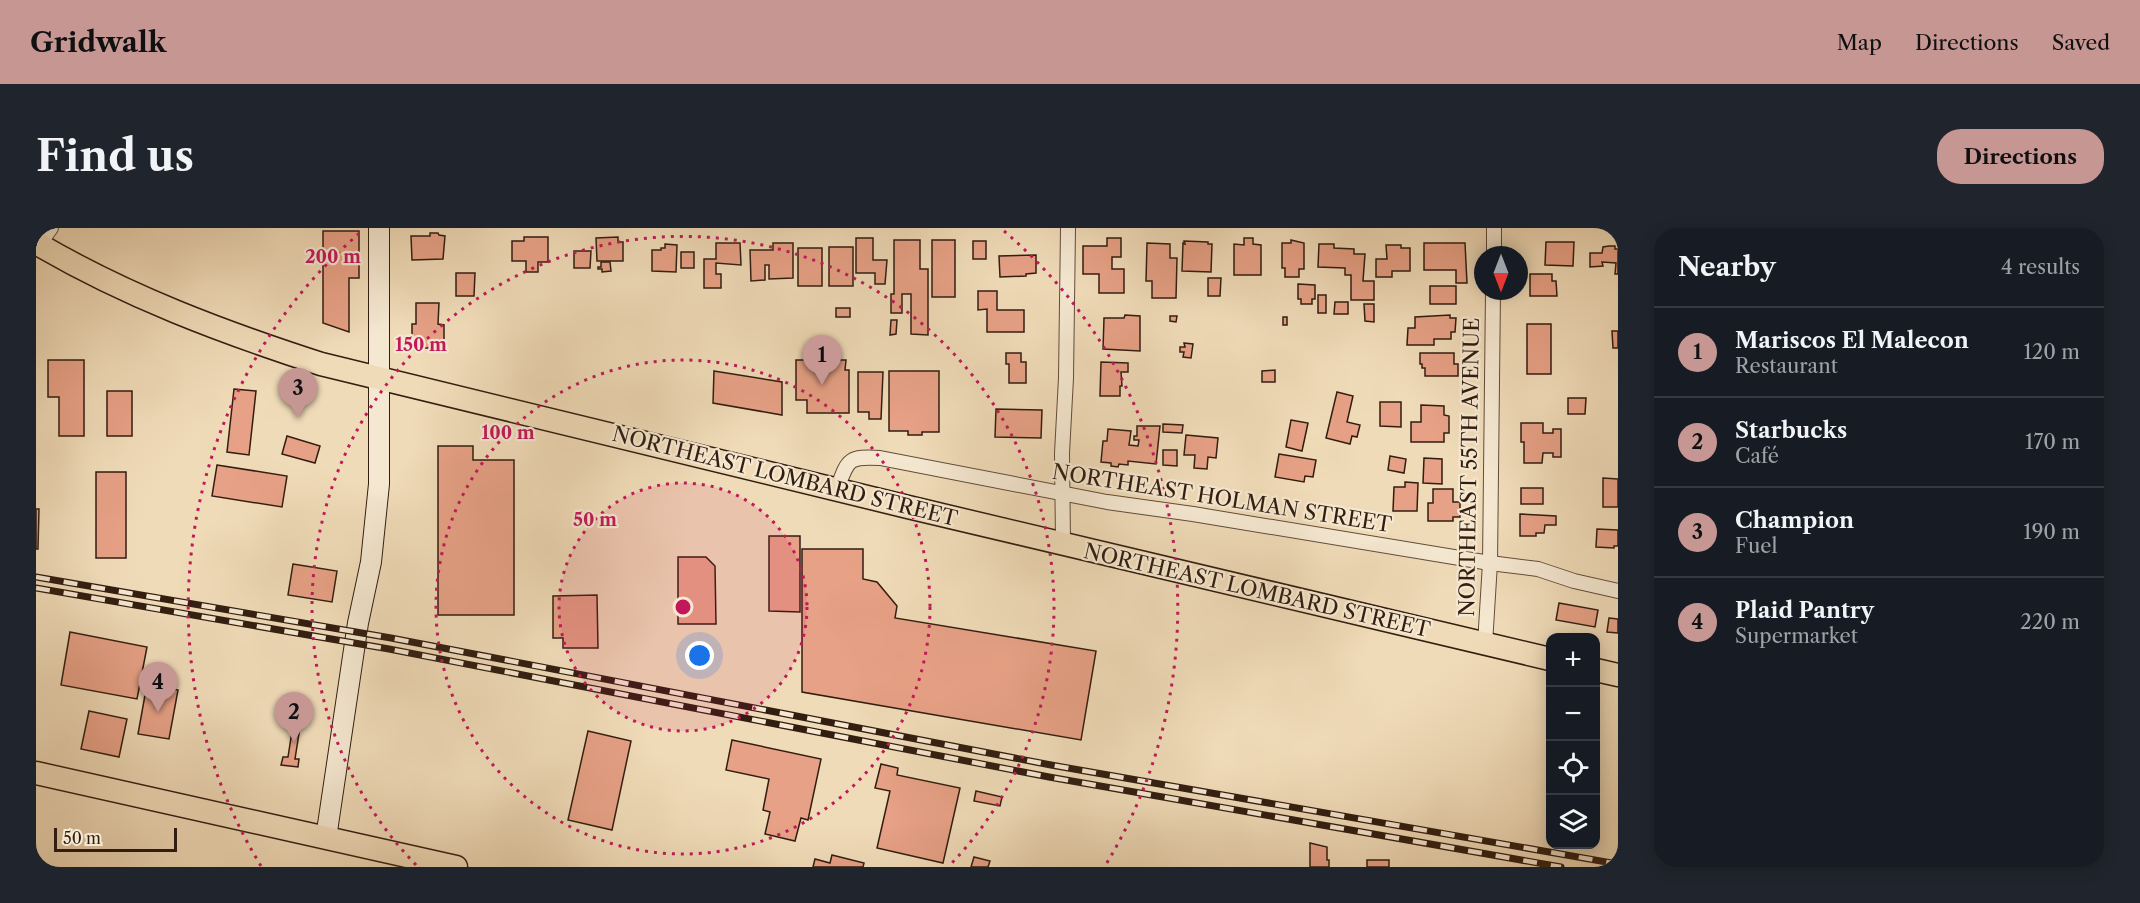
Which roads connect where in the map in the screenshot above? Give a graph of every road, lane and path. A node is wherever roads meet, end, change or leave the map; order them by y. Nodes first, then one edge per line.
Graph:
1 (380, 228) edge
2 (1068, 228) edge
3 (1494, 228) edge
4 (42, 239) edge
5 (1494, 246) edge
6 (1493, 300) edge
7 (380, 379) junction
8 (837, 489) junction
9 (1063, 492) junction
10 (1063, 543) junction
11 (1490, 563) junction
12 (1618, 591) edge
13 (1485, 644) junction
14 (1546, 658) edge
15 (1600, 671) edge
16 (1618, 675) edge
17 (36, 773) edge
18 (326, 838) junction
19 (456, 867) edge

1 - 7 street
2 - 9 street
3 - 5 street
4 - 7 main road, NORTHEAST LOMBARD STREET
6 - 11 street, NORTHEAST 55TH AVENUE
7 - 8 main road, NORTHEAST LOMBARD STREET
7 - 18 street
8 - 9 street, NORTHEAST HOLMAN STREET
8 - 10 main road, NORTHEAST LOMBARD STREET
9 - 10 street
9 - 11 street, NORTHEAST HOLMAN STREET
10 - 13 main road, NORTHEAST LOMBARD STREET
11 - 12 street, NORTHEAST HOLMAN STREET
11 - 13 street, NORTHEAST 55TH AVENUE
13 - 14 main road, NORTHEAST LOMBARD STREET
15 - 16 main road
17 - 18 main road
18 - 19 main road

